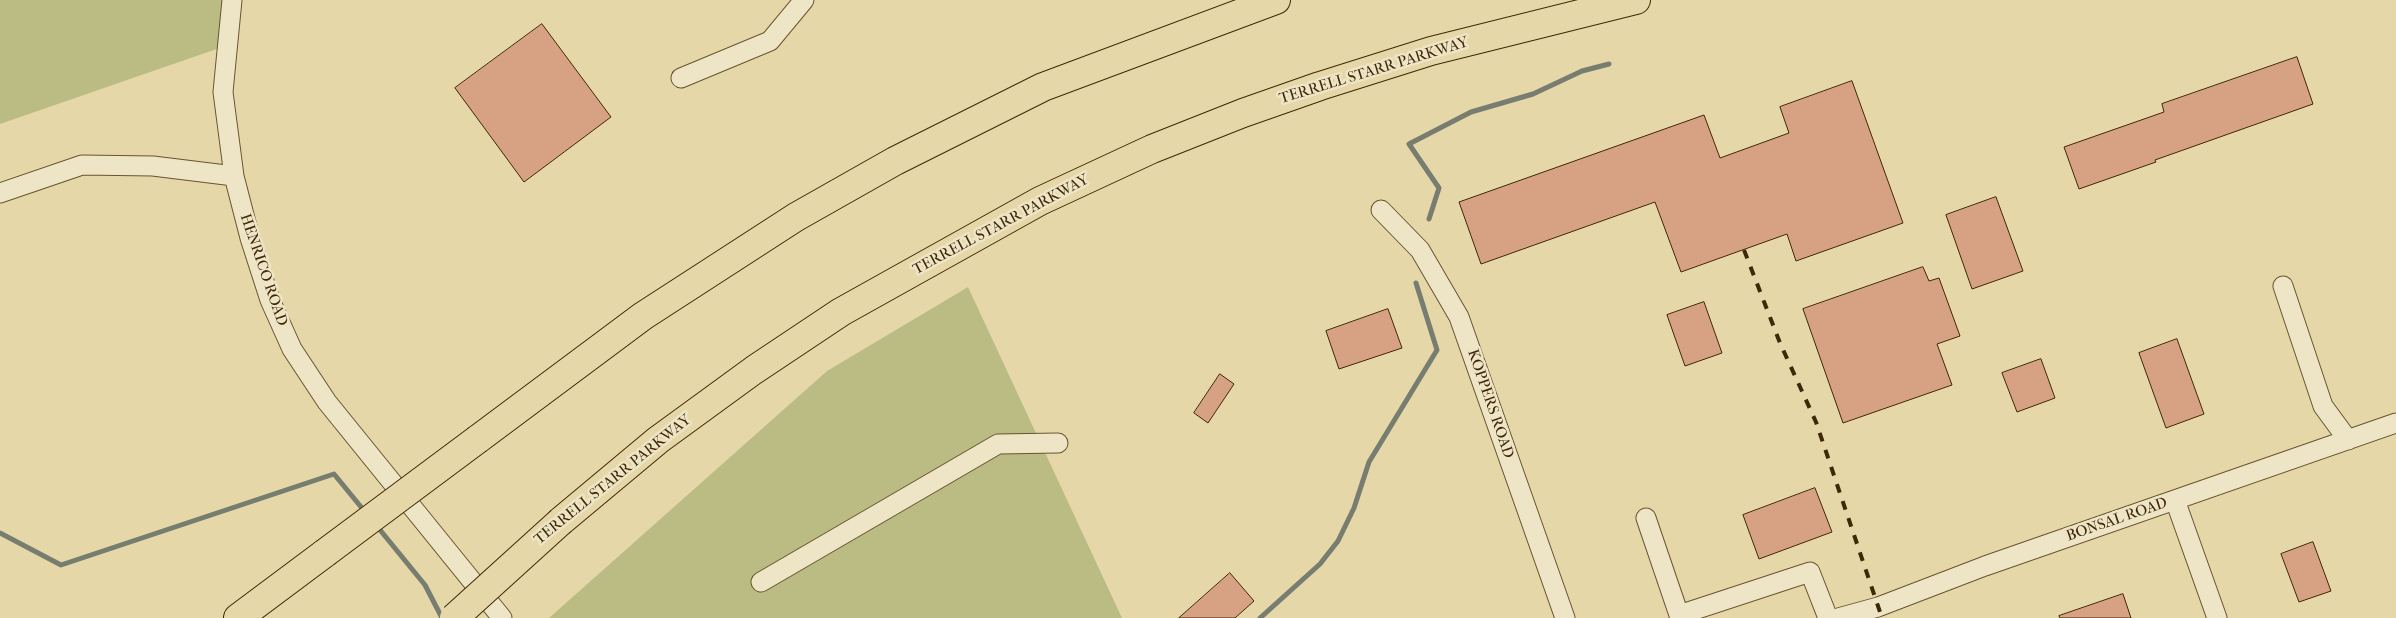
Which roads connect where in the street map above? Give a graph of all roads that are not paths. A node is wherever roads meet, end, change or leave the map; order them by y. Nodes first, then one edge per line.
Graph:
1 (232, 0) edge
2 (804, 0) edge
3 (1276, 0) edge
4 (1636, 0) edge
5 (681, 78) dead end
6 (234, 176) junction
7 (0, 193) edge
8 (1381, 210) dead end
9 (2283, 286) dead end
10 (2396, 423) edge
11 (2348, 440) junction
12 (1058, 443) dead end
13 (2175, 500) junction
14 (1646, 518) dead end
15 (761, 582) dead end
16 (238, 618) edge
17 (454, 618) edge
18 (502, 618) edge
19 (1566, 618) edge
20 (1828, 618) edge
21 (1838, 618) edge
22 (2217, 618) edge

1 - 6 street, HENRICO ROAD
2 - 5 street
3 - 16 highway, bridge
4 - 17 highway, TERRELL STARR PARKWAY, bridge
6 - 7 street
6 - 18 street, HENRICO ROAD
8 - 19 street, KOPPERS ROAD
9 - 11 street
10 - 11 street, BONSAL ROAD
11 - 13 street, BONSAL ROAD
12 - 15 street
13 - 21 street, BONSAL ROAD
13 - 22 street
14 - 20 street

